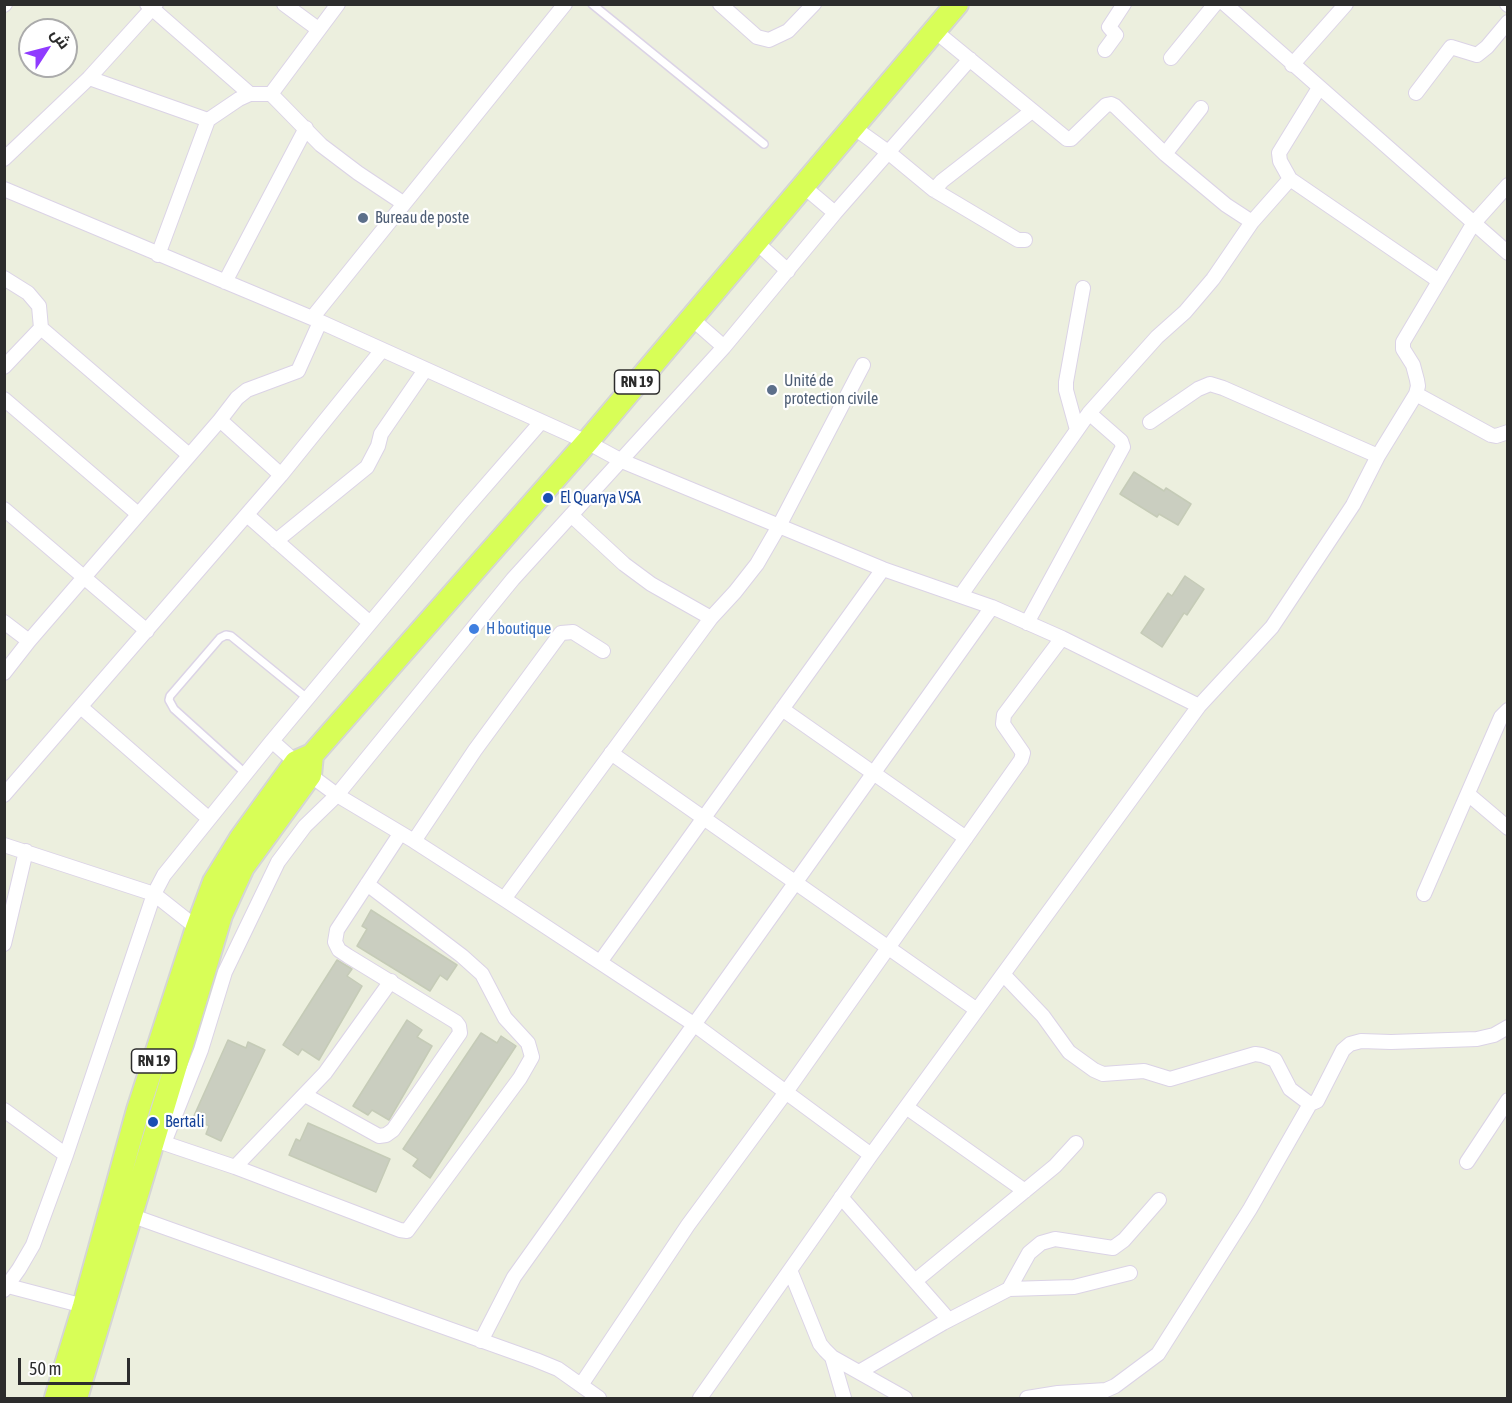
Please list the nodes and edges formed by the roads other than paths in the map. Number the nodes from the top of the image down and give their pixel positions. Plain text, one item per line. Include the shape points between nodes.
1 (284, 4) edge
2 (338, 4) edge
3 (565, 4) edge
4 (592, 4) edge
5 (720, 4) edge
6 (814, 4) edge
7 (957, 4) edge
8 (1124, 4) edge
9 (1215, 4) edge
10 (1225, 4) edge
11 (1346, 4) edge
12 (152, 6) edge
13 (1508, 22) edge
14 (318, 29) junction
15 (935, 31) junction
16 (1105, 50) dead end
17 (1171, 58) dead end
18 (970, 59) junction
19 (1292, 65) junction
20 (89, 78) junction
21 (1319, 88) junction
22 (1416, 93) dead end
23 (250, 94) junction
24 (272, 94) junction
25 (1201, 108) dead end
26 (1032, 111) junction
27 (208, 120) junction
28 (853, 127) junction
29 (306, 128) junction
30 (764, 144) dead end
31 (888, 152) junction
32 (1165, 154) junction
33 (4, 159) edge
34 (1290, 179) junction
35 (1508, 185) edge
36 (802, 186) junction
37 (4, 189) edge
38 (934, 190) junction
39 (403, 202) junction
40 (835, 213) junction
41 (1251, 222) junction
42 (1473, 224) junction
43 (1025, 240) dead end
44 (756, 242) junction
45 (1508, 253) edge
46 (158, 255) junction
47 (788, 271) junction
48 (4, 278) edge
49 (1439, 281) junction
50 (225, 282) junction
51 (1083, 288) dead end
52 (691, 318) junction
53 (316, 320) junction
54 (40, 328) junction
55 (724, 347) junction
56 (382, 350) junction
57 (7, 361) edge
58 (862, 365) dead end
59 (425, 370) junction
60 (1416, 394) junction
61 (4, 399) edge
62 (1089, 413) junction
63 (220, 420) junction
64 (541, 422) junction
65 (1150, 422) dead end
66 (1077, 430) junction
67 (1508, 432) edge
68 (587, 442) junction
69 (189, 455) junction
70 (1378, 456) junction
71 (622, 461) junction
72 (281, 475) junction
73 (4, 509) edge
74 (138, 514) junction
75 (247, 515) junction
76 (571, 515) junction
77 (779, 526) junction
78 (276, 540) junction
79 (883, 568) junction
80 (84, 577) junction
81 (961, 595) junction
82 (992, 608) junction
83 (711, 618) junction
84 (4, 622) edge
85 (370, 623) junction
86 (1027, 623) junction
87 (147, 631) junction
88 (1062, 638) junction
89 (29, 641) junction
90 (603, 651) dead end
91 (4, 674) edge
92 (307, 698) junction
93 (1199, 706) junction
94 (82, 708) junction
95 (782, 709) junction
96 (1508, 710) edge
97 (272, 741) junction
98 (611, 753) junction
99 (306, 764) junction
100 (245, 773) junction
101 (873, 774) junction
102 (7, 788) edge
103 (1468, 794) junction
104 (337, 795) junction
105 (704, 817) junction
106 (208, 818) junction
107 (1508, 828) edge
108 (400, 834) junction
109 (966, 838) junction
110 (414, 841) junction
111 (4, 845) edge
112 (26, 851) junction
113 (796, 883) junction
114 (367, 884) junction
115 (154, 894) junction
116 (1424, 894) dead end
117 (504, 899) junction
118 (197, 928) junction
119 (4, 944) edge
120 (888, 948) junction
121 (600, 962) junction
122 (1003, 974) junction
123 (391, 981) junction
124 (977, 1010) junction
125 (695, 1025) junction
126 (1508, 1027) edge
127 (786, 1092) junction
128 (305, 1095) junction
129 (1508, 1100) edge
130 (1310, 1104) junction
131 (906, 1107) junction
132 (4, 1110) edge
133 (158, 1141) junction
134 (1076, 1143) dead end
135 (66, 1155) junction
136 (871, 1155) junction
137 (1467, 1162) dead end
138 (235, 1167) junction
139 (1025, 1191) junction
140 (842, 1197) junction
141 (1159, 1200) dead end
142 (130, 1215) junction
143 (790, 1270) junction
144 (1130, 1273) dead end
145 (915, 1281) junction
146 (6, 1288) edge
147 (1009, 1289) junction
148 (84, 1306) junction
149 (949, 1320) junction
150 (481, 1341) junction
151 (832, 1357) junction
152 (859, 1372) junction
153 (581, 1385) junction
154 (1101, 1395) edge
155 (56, 1398) edge
156 (76, 1398) edge
157 (599, 1398) edge
158 (700, 1398) edge
159 (844, 1398) edge
160 (905, 1398) edge
161 (1027, 1398) edge

1 - 14 street
2 - 14 street
3 - 39 street
4 - 30 lane
5 - 6 street via 757,37 769,40 788,30
7 - 15 highway, RN 19
8 - 16 street via 1109,27 1116,35
9 - 17 street
10 - 19 street
11 - 19 street
12 - 20 street
12 - 23 street
13 - 22 street via 1477,55 1451,47
14 - 24 street
15 - 18 street
15 - 28 highway, RN 19
18 - 26 street
18 - 31 street
19 - 21 street
20 - 27 street
20 - 33 street
21 - 34 street via 1279,153
21 - 42 street
23 - 24 street
23 - 27 street
24 - 29 street
25 - 32 street
26 - 32 street via 1071,140 1111,104
26 - 38 street
27 - 46 street
28 - 31 street
28 - 36 highway, RN 19
29 - 39 street via 321,145
29 - 50 street
31 - 38 street
31 - 40 street
32 - 41 street
34 - 41 street
34 - 49 street
35 - 42 street
36 - 40 street
36 - 44 highway, RN 19
37 - 46 street
38 - 43 street via 1018,240
39 - 53 street
40 - 47 street
41 - 62 street via 1213,279
42 - 45 street
42 - 49 street
44 - 47 street
44 - 52 highway, RN 19
46 - 50 street
47 - 55 street
48 - 54 street via 28,293 39,306
49 - 60 street via 1403,342 1417,380
50 - 53 street
51 - 66 street via 1066,382
52 - 55 street
52 - 68 highway, RN 19
53 - 56 street
53 - 63 street via 298,371 247,390
54 - 57 street
54 - 69 street
55 - 71 street
56 - 59 street
56 - 72 street
58 - 77 street
59 - 64 street
59 - 78 street via 381,434 367,466
60 - 67 street via 1491,435
60 - 70 street
61 - 74 street
62 - 66 street
62 - 86 street via 1123,447
63 - 69 street
63 - 72 street
64 - 68 street
64 - 85 street
65 - 70 street via 1210,384
66 - 81 street
68 - 71 street
68 - 99 highway, RN 19
69 - 74 street
70 - 93 street via 1353,505 1272,627
71 - 76 street
71 - 77 street
72 - 75 street
73 - 80 street
74 - 80 street
75 - 78 street
75 - 87 street
76 - 83 street via 651,584
76 - 104 street via 513,579
77 - 79 street
77 - 83 street via 757,564
78 - 85 street
79 - 81 street
79 - 95 street
80 - 87 street
80 - 89 street
81 - 82 street
82 - 86 street
82 - 101 street
83 - 98 street
84 - 89 street
85 - 92 street
86 - 88 street
87 - 94 street
88 - 93 street
88 - 109 street via 1004,715 1003,724 1023,757
89 - 91 street
90 - 110 street via 573,632 561,633
92 - 97 street
92 - 100 lane via 226,635 170,696 174,709
93 - 122 street
94 - 102 street
94 - 106 street
95 - 101 street
95 - 105 street
96 - 103 street via 1501,717
97 - 99 street
97 - 100 street
98 - 105 street
98 - 117 street
99 - 104 street
99 - 118 highway, RN 19 via 241,838 214,882
99 - 133 highway, RN 19 via 243,867 221,915
100 - 106 street
101 - 109 street
101 - 113 street
103 - 107 street
103 - 116 street
104 - 108 street
104 - 133 street via 304,826 278,862 225,972 201,1050
105 - 113 street
105 - 121 street
106 - 115 street
108 - 110 street
108 - 114 street
109 - 120 street
110 - 117 street
111 - 112 street
112 - 115 street
112 - 119 street
113 - 120 street
113 - 125 street
114 - 123 street via 337,930 335,942 339,950
114 - 138 street via 482,974 505,1018 528,1043 532,1057 408,1231
115 - 118 street
115 - 135 street
117 - 121 street
118 - 148 highway, RN 19 via 138,1110
120 - 124 street
120 - 127 street
121 - 125 street
122 - 124 street
122 - 130 street via 1043,1016 1069,1052 1103,1074 1144,1071 1170,1079 1262,1055 1275,1060 1290,1089
123 - 128 street
123 - 128 street via 456,1023 460,1030 393,1130 380,1136
124 - 131 street
125 - 127 street
125 - 150 street via 514,1277
126 - 130 street via 1477,1039 1350,1044 1343,1050 1320,1097
127 - 136 street
127 - 153 street via 688,1225
128 - 138 street
129 - 137 street
130 - 154 street via 1250,1209 1158,1354
131 - 136 street
131 - 139 street
132 - 135 street
133 - 138 street
133 - 142 highway, RN 19
134 - 139 street
135 - 146 street via 33,1245
136 - 140 street
139 - 145 street
140 - 143 street
140 - 145 street
141 - 147 street via 1113,1248 1055,1239 1041,1243 1029,1253
142 - 150 street
142 - 156 highway, RN 19
143 - 151 street via 820,1344
143 - 158 street
144 - 147 street via 1074,1287
145 - 149 street
146 - 148 street
147 - 149 street
148 - 155 highway, RN 19
149 - 152 street
150 - 153 street via 558,1369
151 - 152 street
151 - 159 street
152 - 160 street
153 - 157 street
154 - 161 street via 1058,1393

